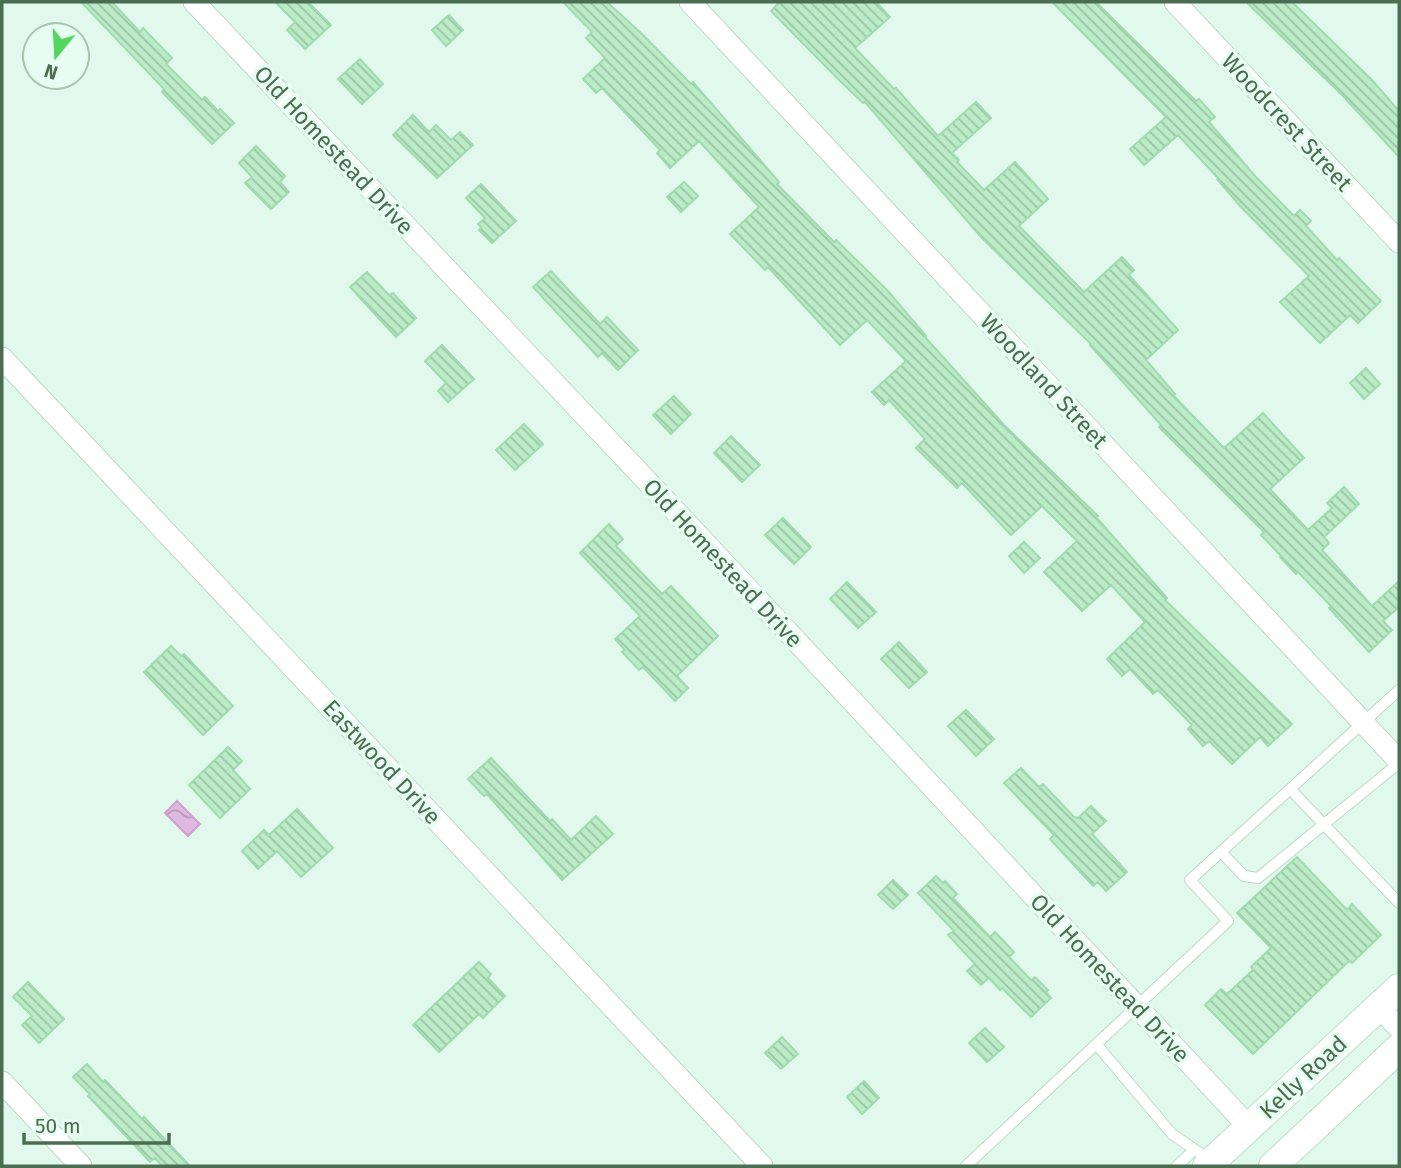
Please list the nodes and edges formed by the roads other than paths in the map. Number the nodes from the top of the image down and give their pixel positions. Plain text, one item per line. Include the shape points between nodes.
1 (194, 2) edge
2 (690, 2) edge
3 (1175, 2) edge
4 (1399, 242) edge
5 (2, 358) edge
6 (1399, 690) edge
7 (1364, 723) junction
8 (1399, 762) edge
9 (1290, 789) junction
10 (1324, 825) junction
11 (1221, 852) junction
12 (1399, 903) edge
13 (1389, 997) edge
14 (1138, 1008) junction
15 (1399, 1028) edge
16 (1097, 1045) junction
17 (1399, 1048) edge
18 (2, 1082) edge
19 (1249, 1127) junction
20 (1205, 1159) edge
21 (81, 1166) edge
22 (762, 1166) edge
23 (966, 1166) edge
24 (1177, 1166) edge
25 (1273, 1166) edge

1 - 14 street, Old Homestead Drive
2 - 7 street, Woodland Street
3 - 4 street, Woodcrest Street
5 - 22 street, Eastwood Drive
6 - 7 lane
7 - 8 street, Woodland Street
7 - 9 lane
8 - 10 lane
9 - 10 lane
9 - 11 lane
10 - 11 lane via 1258,878 1244,876
10 - 12 lane
11 - 14 lane via 1189,880 1228,921
13 - 15 street
13 - 19 street, Kelly Road
14 - 16 lane
14 - 19 street, Old Homestead Drive
16 - 20 lane via 1172,1134
16 - 23 lane
17 - 25 street, Kelly Road
18 - 21 street
19 - 20 street, Kelly Road
20 - 24 lane

